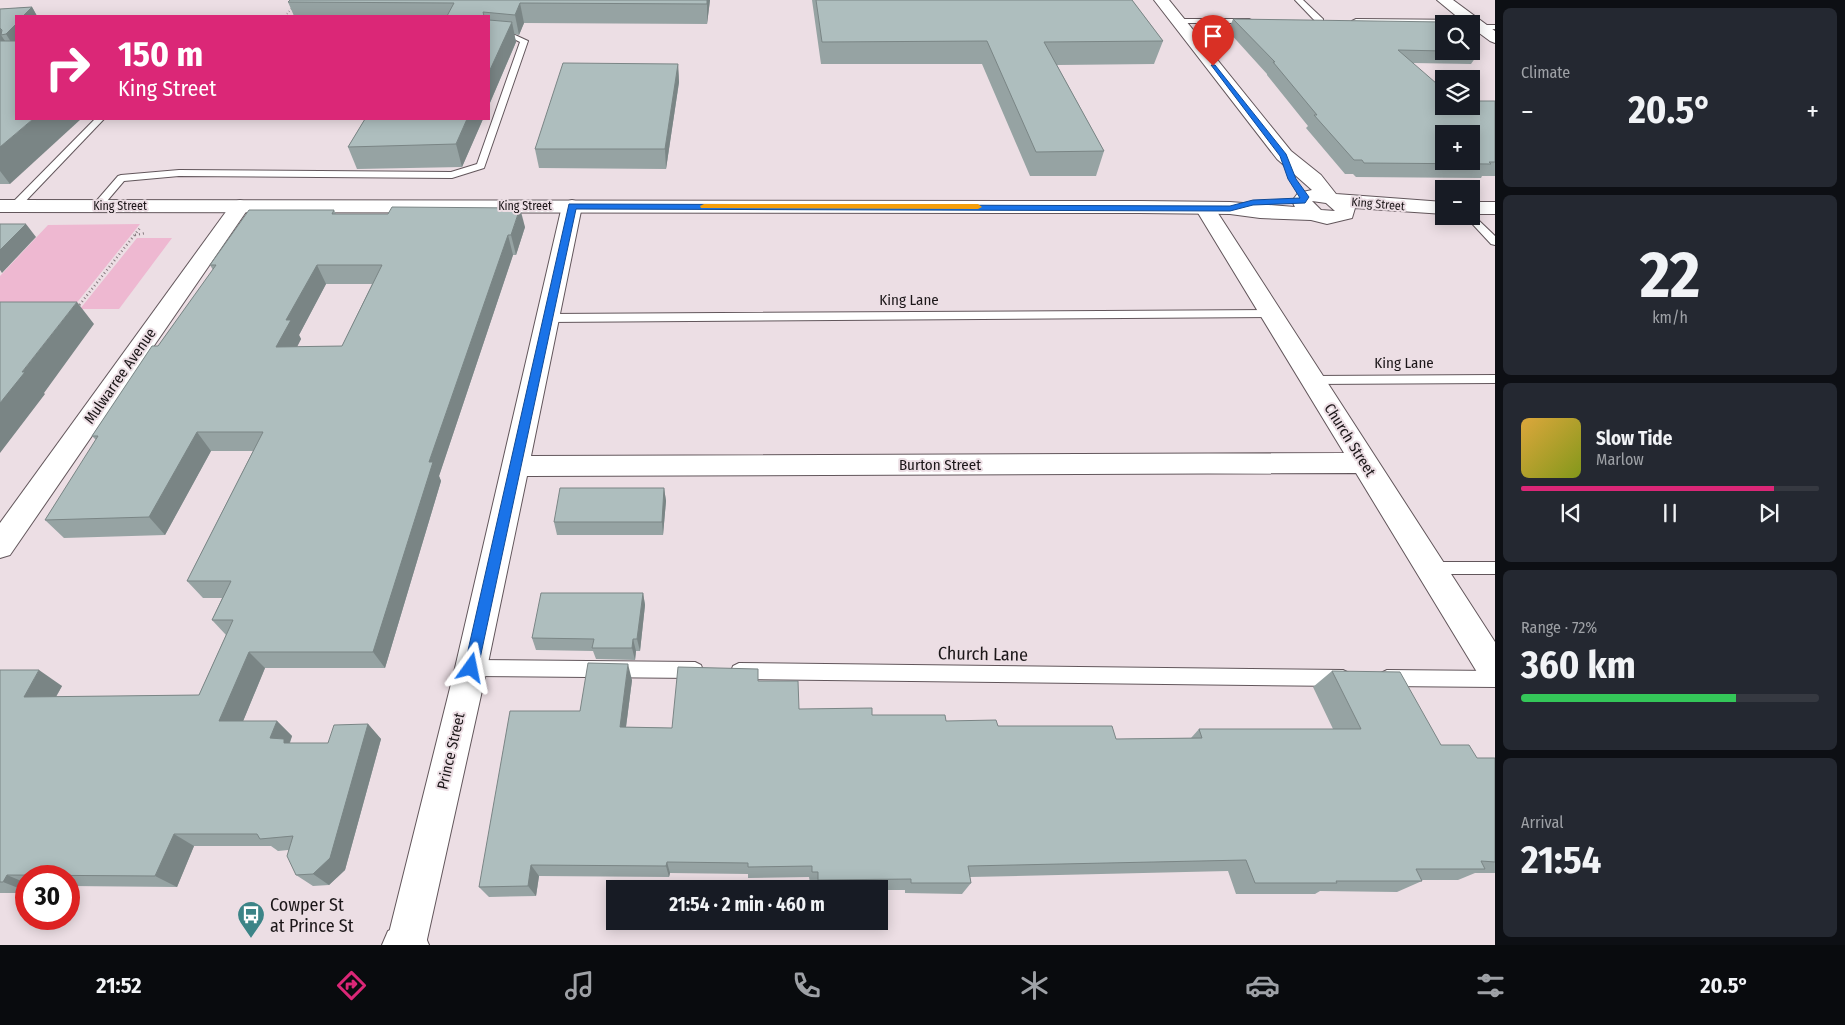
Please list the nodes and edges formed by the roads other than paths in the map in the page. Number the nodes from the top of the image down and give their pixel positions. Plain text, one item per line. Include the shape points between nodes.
1 (1161, 0) edge
2 (1299, 0) edge
3 (1444, 0) edge
4 (1464, 15) edge
5 (1320, 20) junction
6 (1178, 21) junction
7 (1255, 21) edge
8 (1311, 21) edge
9 (1330, 21) edge
10 (1348, 21) edge
11 (1435, 23) edge
12 (1480, 25) edge
13 (1480, 27) edge
14 (1495, 27) edge
15 (490, 36) edge
16 (1495, 38) edge
17 (99, 120) edge
18 (1284, 156) junction
19 (1307, 204) junction
20 (1337, 204) junction
21 (7, 206) edge
22 (97, 206) junction
23 (240, 206) junction
24 (572, 206) junction
25 (1205, 208) junction
26 (1435, 208) edge
27 (1480, 208) edge
28 (1495, 208) edge
29 (1479, 225) edge
30 (1495, 242) edge
31 (1271, 314) junction
32 (548, 318) junction
33 (1495, 379) edge
34 (1312, 380) junction
35 (1365, 463) junction
36 (515, 466) junction
37 (0, 546) edge
38 (1430, 568) junction
39 (1495, 568) edge
40 (471, 668) junction
41 (1495, 672) edge
42 (1495, 679) edge
43 (402, 945) edge
44 (407, 945) edge

1 - 6 street
2 - 5 lane
3 - 4 street
5 - 8 lane
5 - 9 lane
6 - 7 lane
6 - 18 street
10 - 11 lane
12 - 14 lane
13 - 16 street
15 - 22 lane via 524,40 480,166 472,170 452,175 179,173 121,178
17 - 21 lane
18 - 19 street via 1292,179
18 - 20 street via 1314,179
19 - 20 street, King Street via 1315,195
19 - 25 street, King Street via 1260,212
20 - 26 street, King Street via 1384,213
21 - 22 street, King Street
22 - 23 street, King Street
23 - 24 street, King Street
23 - 37 street, Mulwarree Avenue
24 - 25 street, King Street
24 - 32 street, Prince Street
25 - 31 street, Church Street
27 - 28 street
29 - 30 lane
31 - 32 lane, King Lane
31 - 34 street, Church Street
32 - 36 street, Prince Street
33 - 34 lane, King Lane
34 - 35 street, Church Street
35 - 36 street, Burton Street
35 - 38 street, Church Street
36 - 40 street, Prince Street
38 - 39 lane
38 - 41 street, Church Street
40 - 42 lane, Church Lane
40 - 44 street, Prince Street
43 - 44 street

